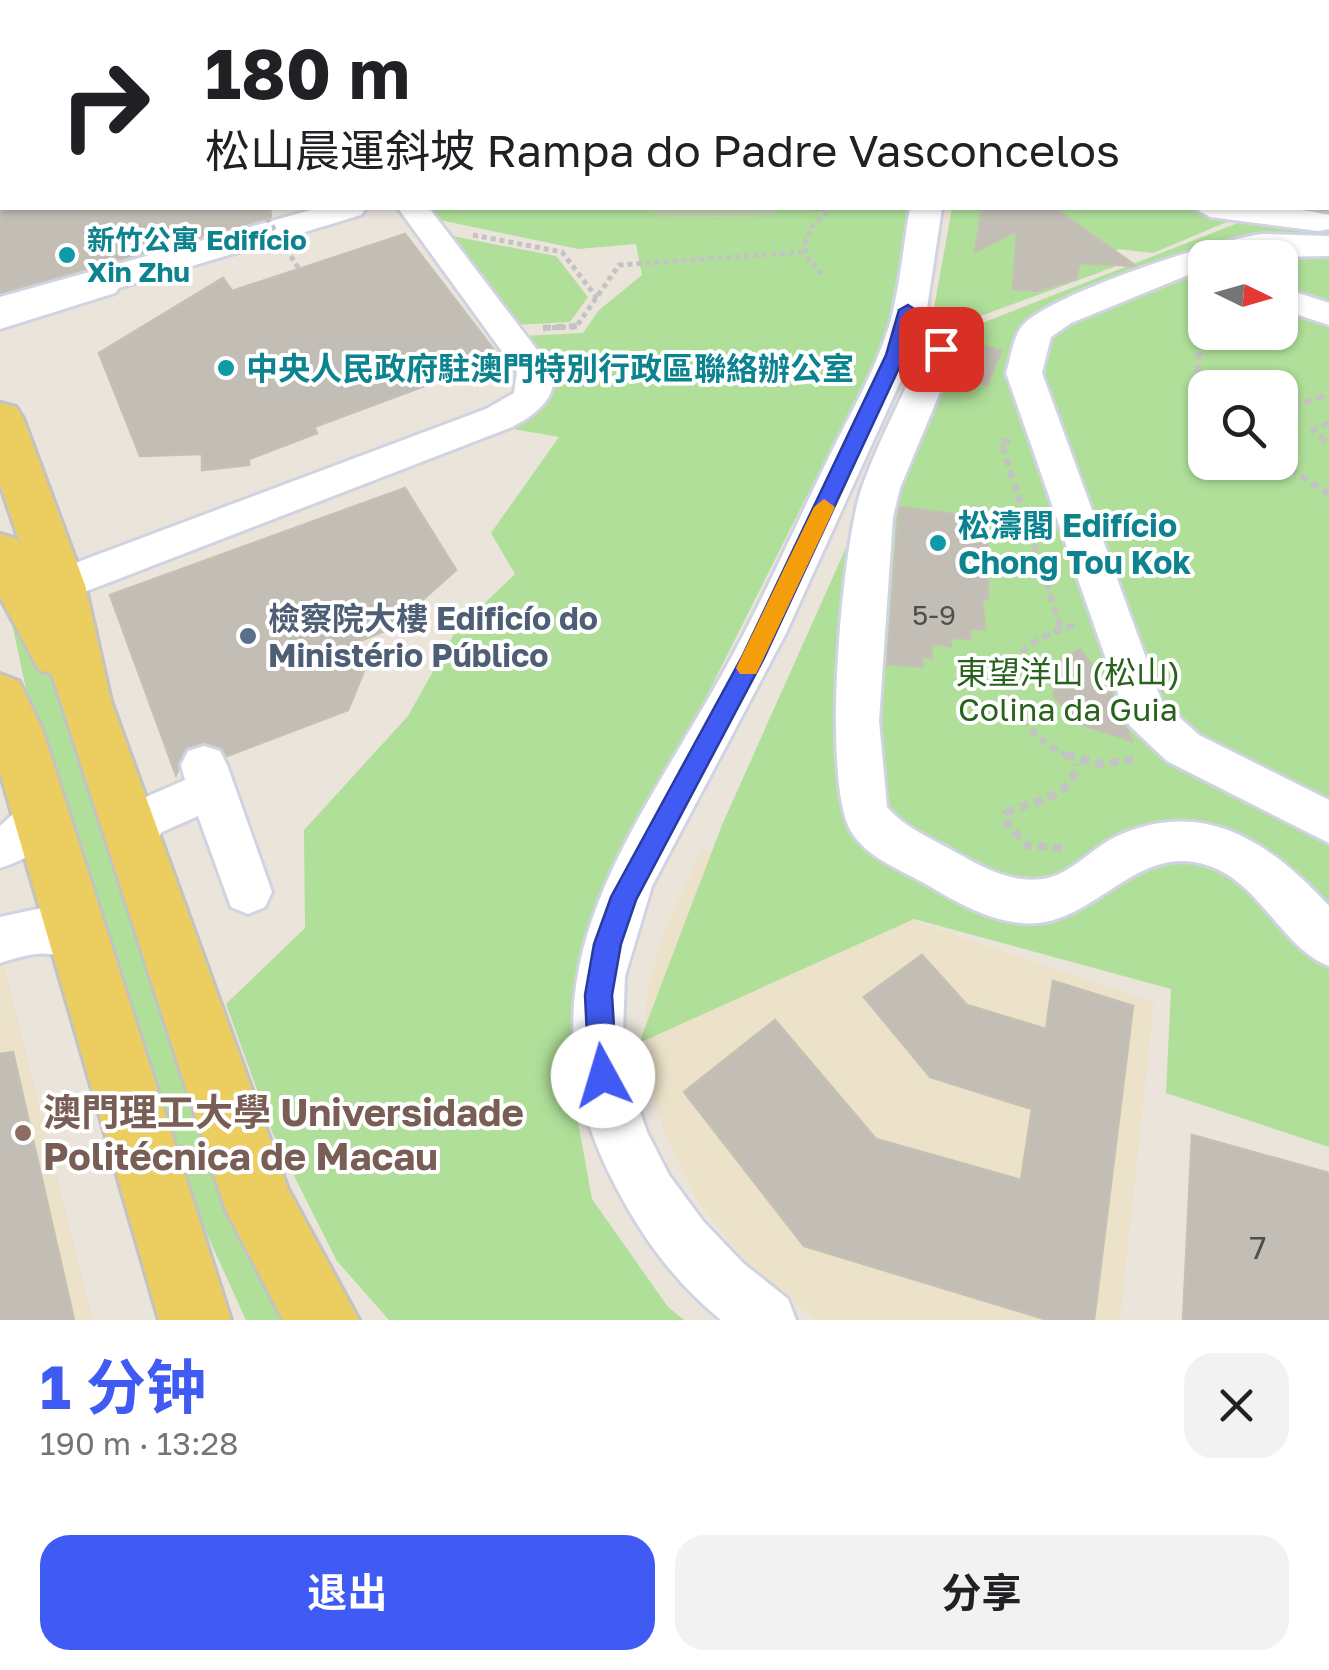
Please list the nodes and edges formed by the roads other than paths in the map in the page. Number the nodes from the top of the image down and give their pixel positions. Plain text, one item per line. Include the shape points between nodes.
1 (343, 210) edge
2 (926, 210) edge
3 (1226, 210) edge
4 (419, 217) edge
5 (1329, 223) edge
6 (1329, 246) edge
7 (101, 282) junction
8 (1298, 299) edge
9 (1329, 301) edge
10 (1298, 304) edge
11 (0, 308) edge
12 (908, 310) junction
13 (1329, 314) edge
14 (0, 318) edge
15 (0, 418) edge
16 (0, 552) edge
17 (60, 584) junction
18 (84, 700) junction
19 (3, 703) edge
20 (134, 823) junction
21 (1329, 823) edge
22 (21, 832) edge
23 (248, 892) dead end
24 (0, 940) edge
25 (79, 940) junction
26 (1329, 943) edge
27 (149, 1171) junction
28 (195, 1320) edge
29 (226, 1320) edge
30 (323, 1320) edge
31 (767, 1320) edge

1 - 7 street
2 - 12 street
3 - 5 street
4 - 17 street via 534,372 536,386 527,402 393,458 173,531
6 - 21 street via 1227,248 1059,315 1035,332 1024,372 1139,705 1168,737
7 - 11 street
7 - 14 street
8 - 9 street
10 - 13 street
12 - 26 street via 934,330 941,349 874,517 857,752 865,814 886,836 1010,900 1069,893 1142,847 1210,846 1276,881
12 - 31 street via 896,355 753,658 624,897 602,968 599,1049 629,1160 700,1265
15 - 17 main road
16 - 18 main road
17 - 18 main road
18 - 20 main road
19 - 22 main road
20 - 23 street via 206,787
20 - 30 main road via 260,1208
22 - 25 main road
24 - 25 street via 46,928
25 - 27 main road
27 - 28 main road
27 - 29 main road

